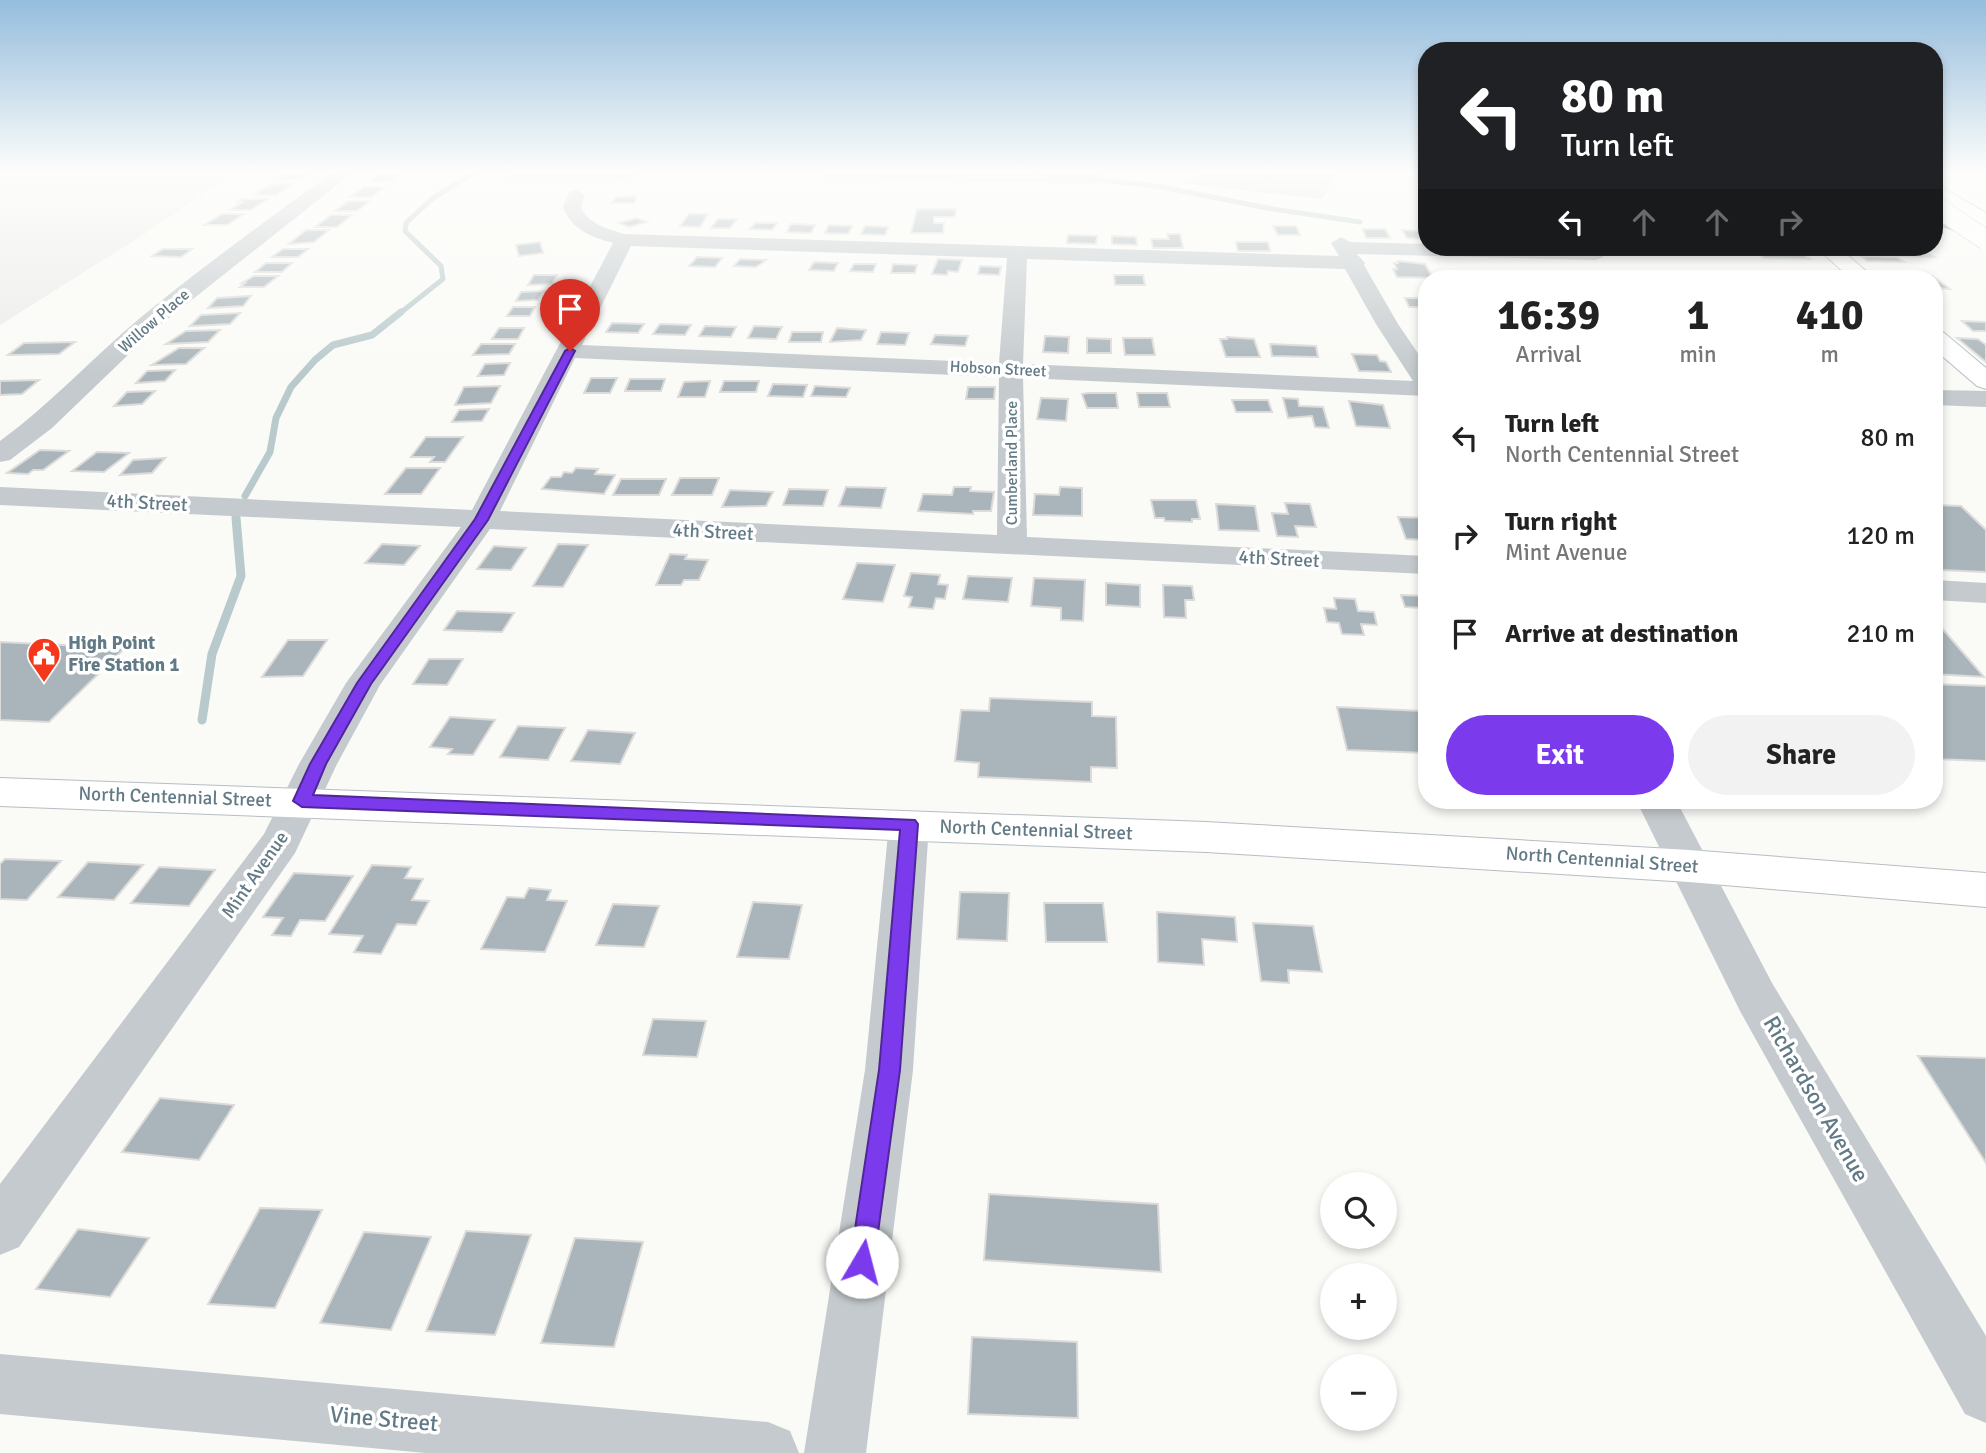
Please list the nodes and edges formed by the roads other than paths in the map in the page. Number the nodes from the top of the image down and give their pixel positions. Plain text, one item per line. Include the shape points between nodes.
1 (256, 238) edge
2 (618, 238) edge
3 (1339, 238) edge
4 (624, 240) junction
5 (1017, 253) junction
6 (1349, 255) junction
7 (1418, 255) edge
8 (1837, 256) edge
9 (1853, 270) edge
10 (1943, 345) edge
11 (570, 351) junction
12 (1011, 369) junction
13 (1418, 370) edge
14 (1986, 381) edge
15 (1418, 389) edge
16 (1943, 398) edge
17 (1986, 399) edge
18 (0, 454) edge
19 (0, 496) edge
20 (481, 520) junction
21 (1012, 547) junction
22 (1418, 565) edge
23 (1943, 591) edge
24 (1986, 593) edge
25 (0, 792) edge
26 (302, 801) junction
27 (1660, 809) edge
28 (909, 824) junction
29 (1689, 866) junction
30 (1986, 890) edge
31 (0, 1228) edge
32 (0, 1384) edge
33 (1986, 1393) edge
34 (768, 1453) edge
35 (835, 1453) edge

1 - 18 street, Willow Place via 147,324 43,422
2 - 4 street
3 - 6 street
4 - 5 street
4 - 11 street, Mint Avenue
5 - 6 street
5 - 12 street, Cumberland Place
6 - 7 street
6 - 13 street
8 - 9 main road
10 - 14 main road
11 - 12 street, Hobson Street
11 - 20 street, Mint Avenue
12 - 15 street, Hobson Street
12 - 21 street, Cumberland Place
16 - 17 street
19 - 20 street, 4th Street
20 - 21 street, 4th Street
20 - 26 street, Mint Avenue via 364,683
21 - 22 street, 4th Street
23 - 24 street
25 - 26 main road, North Centennial Street
26 - 28 main road, North Centennial Street
26 - 31 street, Mint Avenue via 281,842
27 - 29 street, Richardson Avenue
28 - 29 main road, North Centennial Street via 1312,842
28 - 35 street via 890,1070
29 - 30 main road, North Centennial Street
29 - 33 street, Richardson Avenue via 1756,997
32 - 34 street, Vine Street

